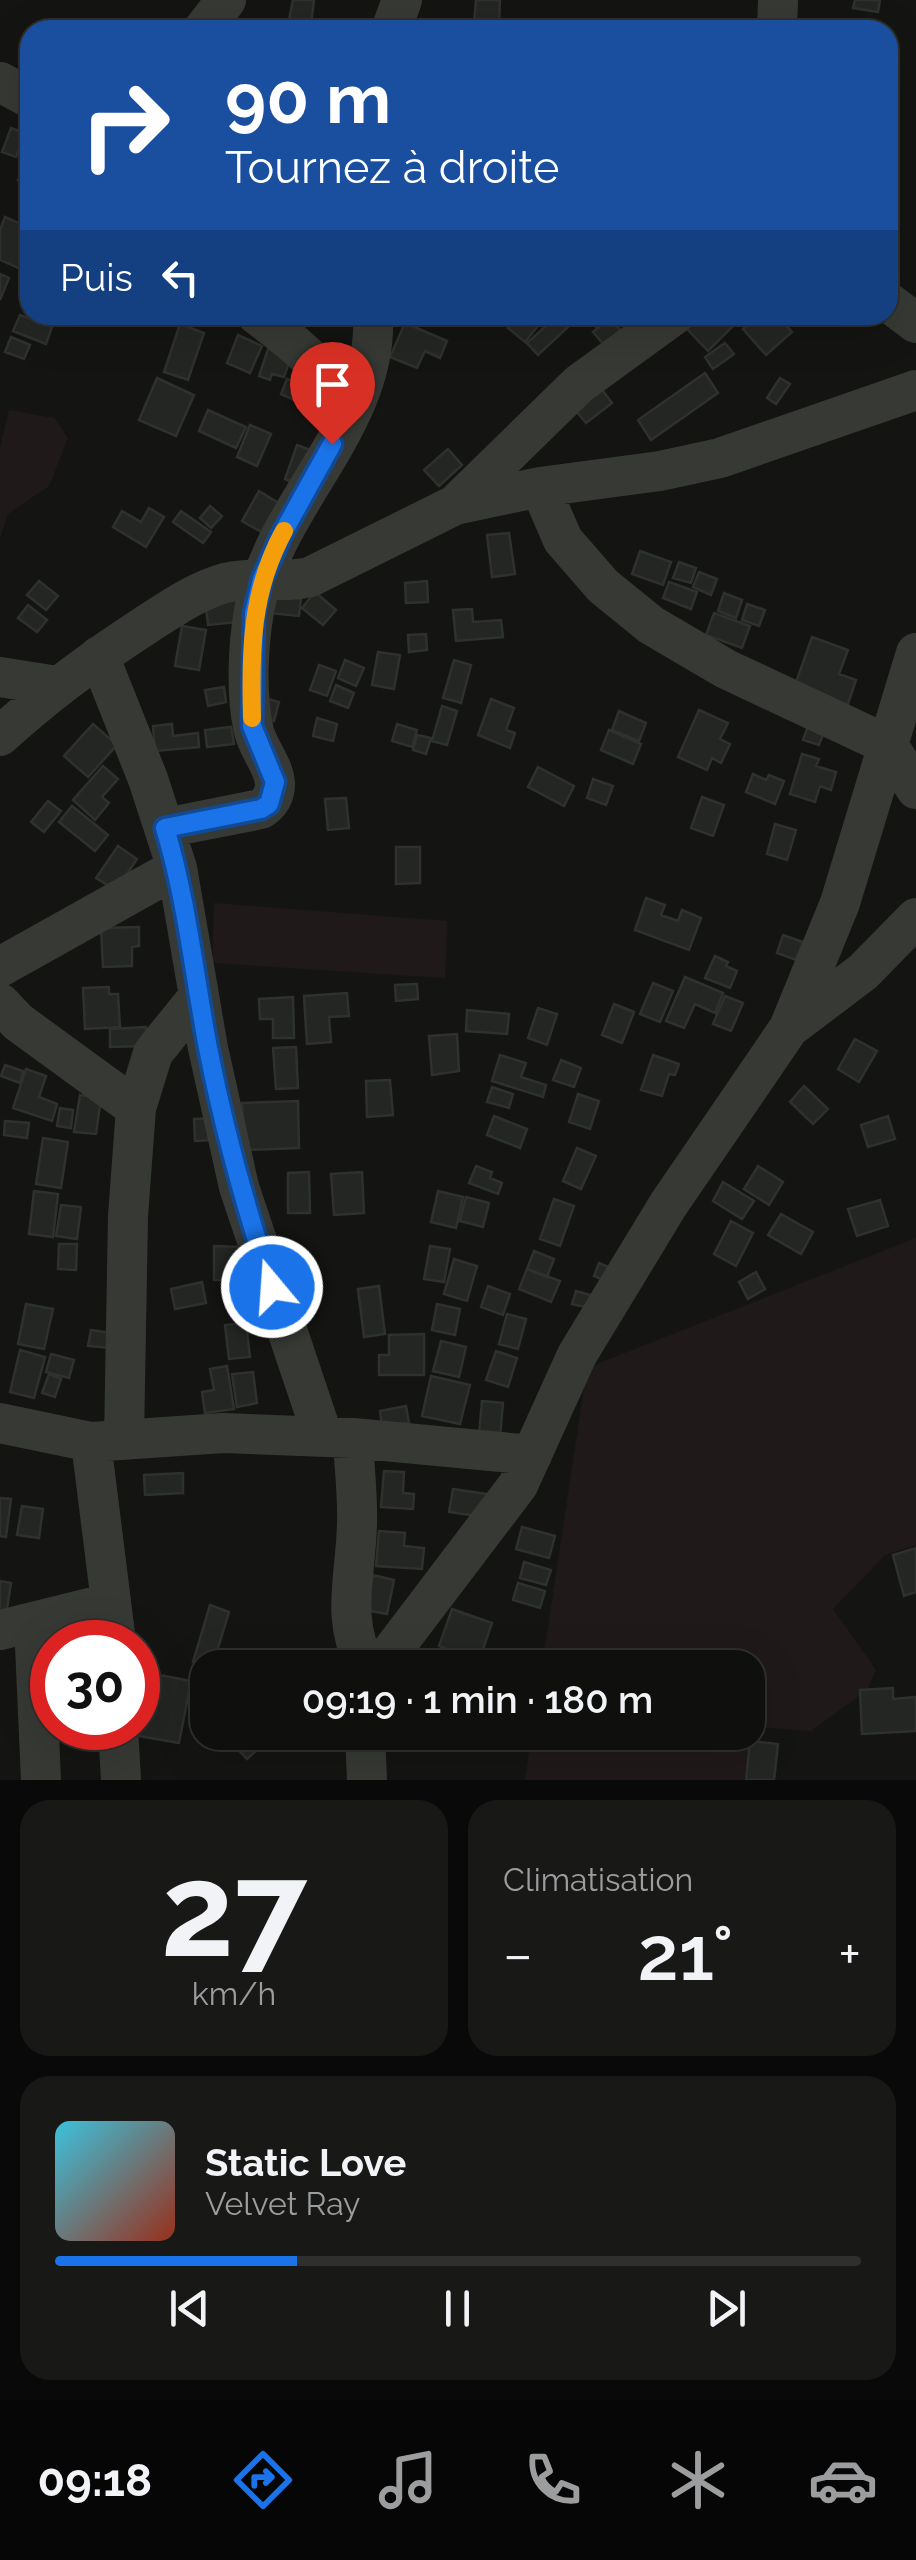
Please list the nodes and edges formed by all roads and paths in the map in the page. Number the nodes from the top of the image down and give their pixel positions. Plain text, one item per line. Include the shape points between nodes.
1 (226, 0) edge
2 (211, 20) edge
3 (271, 325) edge
4 (372, 325) edge
5 (660, 325) edge
6 (916, 390) edge
7 (347, 417) junction
8 (540, 487) junction
9 (455, 505) junction
10 (262, 579) junction
11 (916, 653) edge
12 (99, 656) junction
13 (0, 677) edge
14 (57, 686) junction
15 (0, 736) edge
16 (888, 745) junction
17 (916, 789) edge
18 (165, 828) junction
19 (177, 868) junction
20 (916, 918) edge
21 (0, 967) edge
22 (200, 996) junction
23 (0, 1003) edge
24 (789, 1028) junction
25 (136, 1108) junction
26 (0, 1424) edge
27 (338, 1438) junction
28 (108, 1441) junction
29 (532, 1455) junction
30 (110, 1603) junction
31 (113, 1620) edge
32 (17, 1627) edge
33 (357, 1650) edge
34 (394, 1650) edge
35 (119, 1750) edge
36 (365, 1750) edge
37 (40, 1780) edge
38 (121, 1780) edge
39 (366, 1780) edge

1 - 2 street
3 - 7 street via 332,383
4 - 7 street via 368,374
5 - 9 street via 580,384
6 - 8 street via 720,458
7 - 10 street
8 - 9 street
8 - 16 street via 563,540 651,626
9 - 10 street via 310,577
10 - 12 street via 204,590
10 - 18 street via 254,613 252,714 273,773 272,798 261,809
11 - 16 street
12 - 14 street
12 - 18 street
13 - 14 street
14 - 15 street
16 - 17 street
16 - 24 street via 840,903
18 - 19 street
19 - 21 street
19 - 22 street
20 - 24 street via 863,972
22 - 25 street via 153,1053
22 - 27 street via 239,1187
23 - 25 street
24 - 29 street via 587,1338
25 - 28 street
26 - 28 street
27 - 28 street via 223,1434
27 - 29 street
27 - 33 street via 358,1524 351,1626
28 - 30 street
29 - 34 street via 518,1485
30 - 31 street
30 - 32 street
32 - 37 street
35 - 38 street
36 - 39 street

